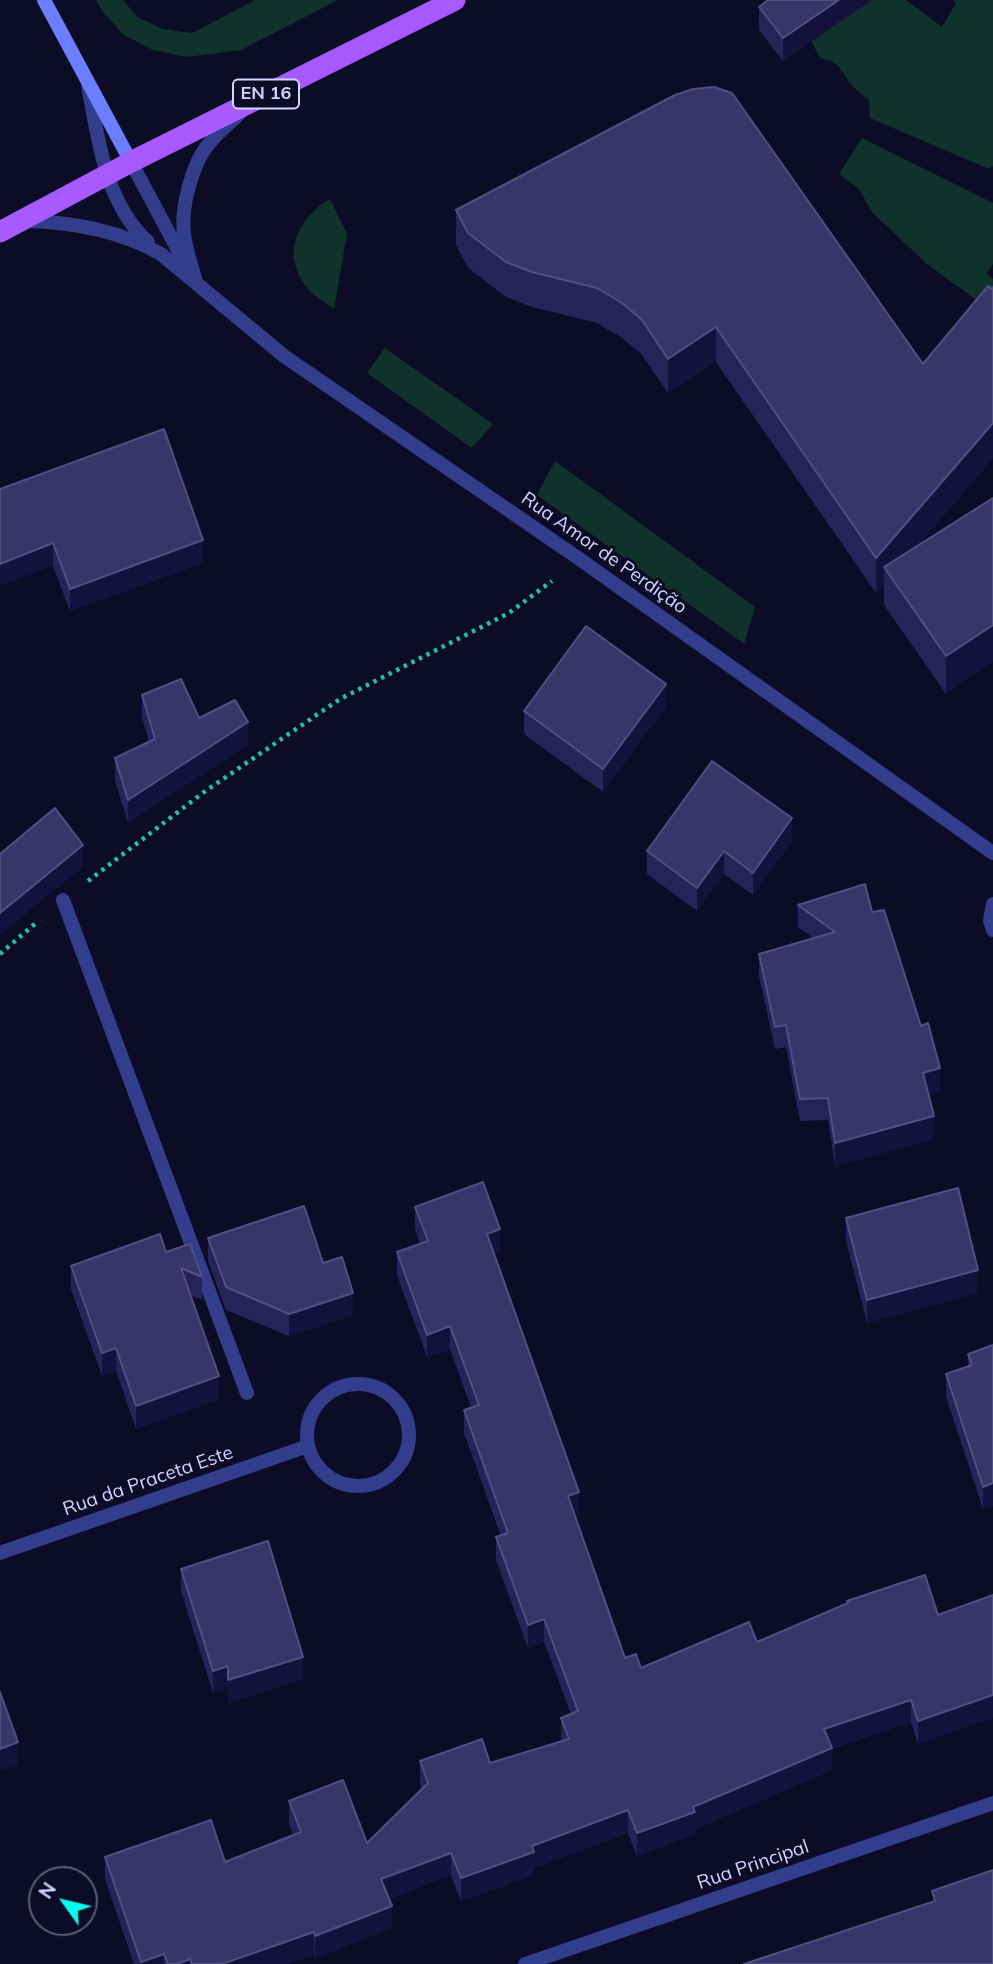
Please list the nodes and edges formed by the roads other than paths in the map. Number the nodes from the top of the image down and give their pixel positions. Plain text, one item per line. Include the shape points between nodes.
1 (44, 0) edge
2 (455, 0) edge
3 (87, 80) junction
4 (252, 101) junction
5 (131, 162) junction
6 (107, 174) junction
7 (20, 221) junction
8 (0, 232) edge
9 (160, 254) junction
10 (196, 282) junction
11 (993, 853) edge
12 (63, 900) road end
13 (993, 904) edge
14 (993, 930) edge
15 (247, 1394) dead end
16 (308, 1446) junction
17 (0, 1553) edge
18 (993, 1803) edge
19 (525, 1964) edge

1 - 3 street
2 - 4 main road, EN 16
3 - 5 street
3 - 6 street, Rua Amor de Perdição
4 - 5 main road, EN 16
4 - 10 street via 215,137 199,159 190,185 183,233
5 - 6 main road, EN 16
5 - 10 street, Rua Amor de Perdição
6 - 7 main road, EN 16
6 - 9 street, Rua Amor de Perdição via 131,226
7 - 8 main road, EN 16
7 - 9 street, Rua Amor de Perdição via 91,227 142,243
9 - 10 street, Rua Amor de Perdição
10 - 11 street, Rua Amor de Perdição via 284,356
12 - 15 street
13 - 14 street
16 - 16 street via 325,1474 356,1486 372,1484 399,1466 407,1451 407,1418 386,1391 353,1384 336,1389 313,1412
16 - 17 street, Rua da Praceta Este
18 - 19 street, Rua Principal

